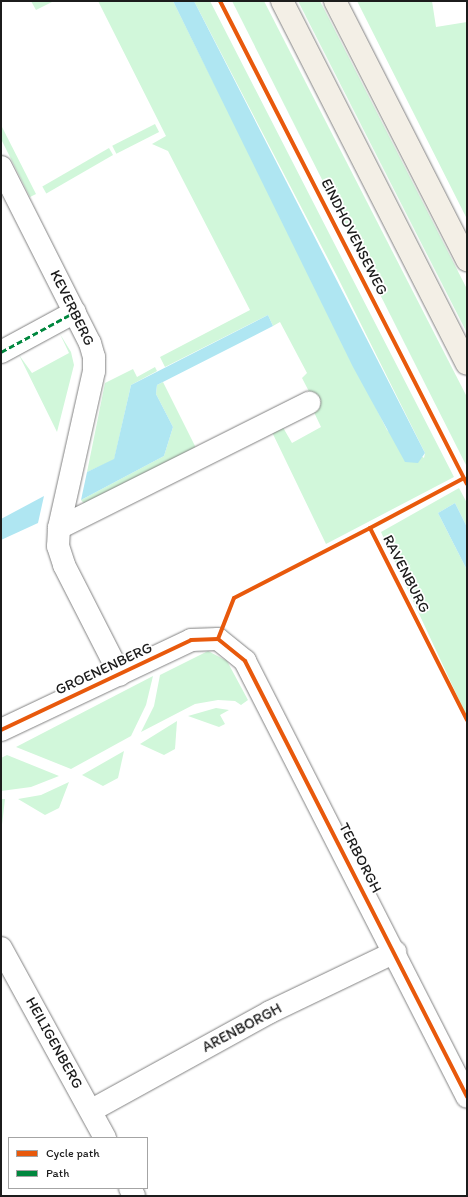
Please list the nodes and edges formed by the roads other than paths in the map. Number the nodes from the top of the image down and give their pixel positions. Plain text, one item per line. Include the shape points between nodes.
1 (282, 1) edge
2 (335, 1) edge
3 (1, 167) edge
4 (467, 260) edge
5 (75, 312) junction
6 (1, 352) edge
7 (467, 364) edge
8 (309, 403) dead end
9 (59, 528) junction
10 (218, 639) joint
11 (120, 675) junction
12 (1, 730) edge
13 (1, 948) edge
14 (395, 952) junction
15 (467, 1097) edge
16 (92, 1110) junction
17 (105, 1137) edge

1 - 7 main road
2 - 4 main road
3 - 5 street, KEVERBERG
5 - 6 street
5 - 9 street, KEVERBERG via 90,343 94,371
8 - 9 street
9 - 11 street, KEVERBERG via 64,565
10 - 11 street, GROENENBERG via 191,640
10 - 14 street, TERBORGH via 245,661
11 - 12 street, GROENENBERG
13 - 16 street, HEILIGENBERG
14 - 15 street, TERBORGH
14 - 16 street, ARENBORGH via 270,1012
16 - 17 street, HEILIGENBERG

